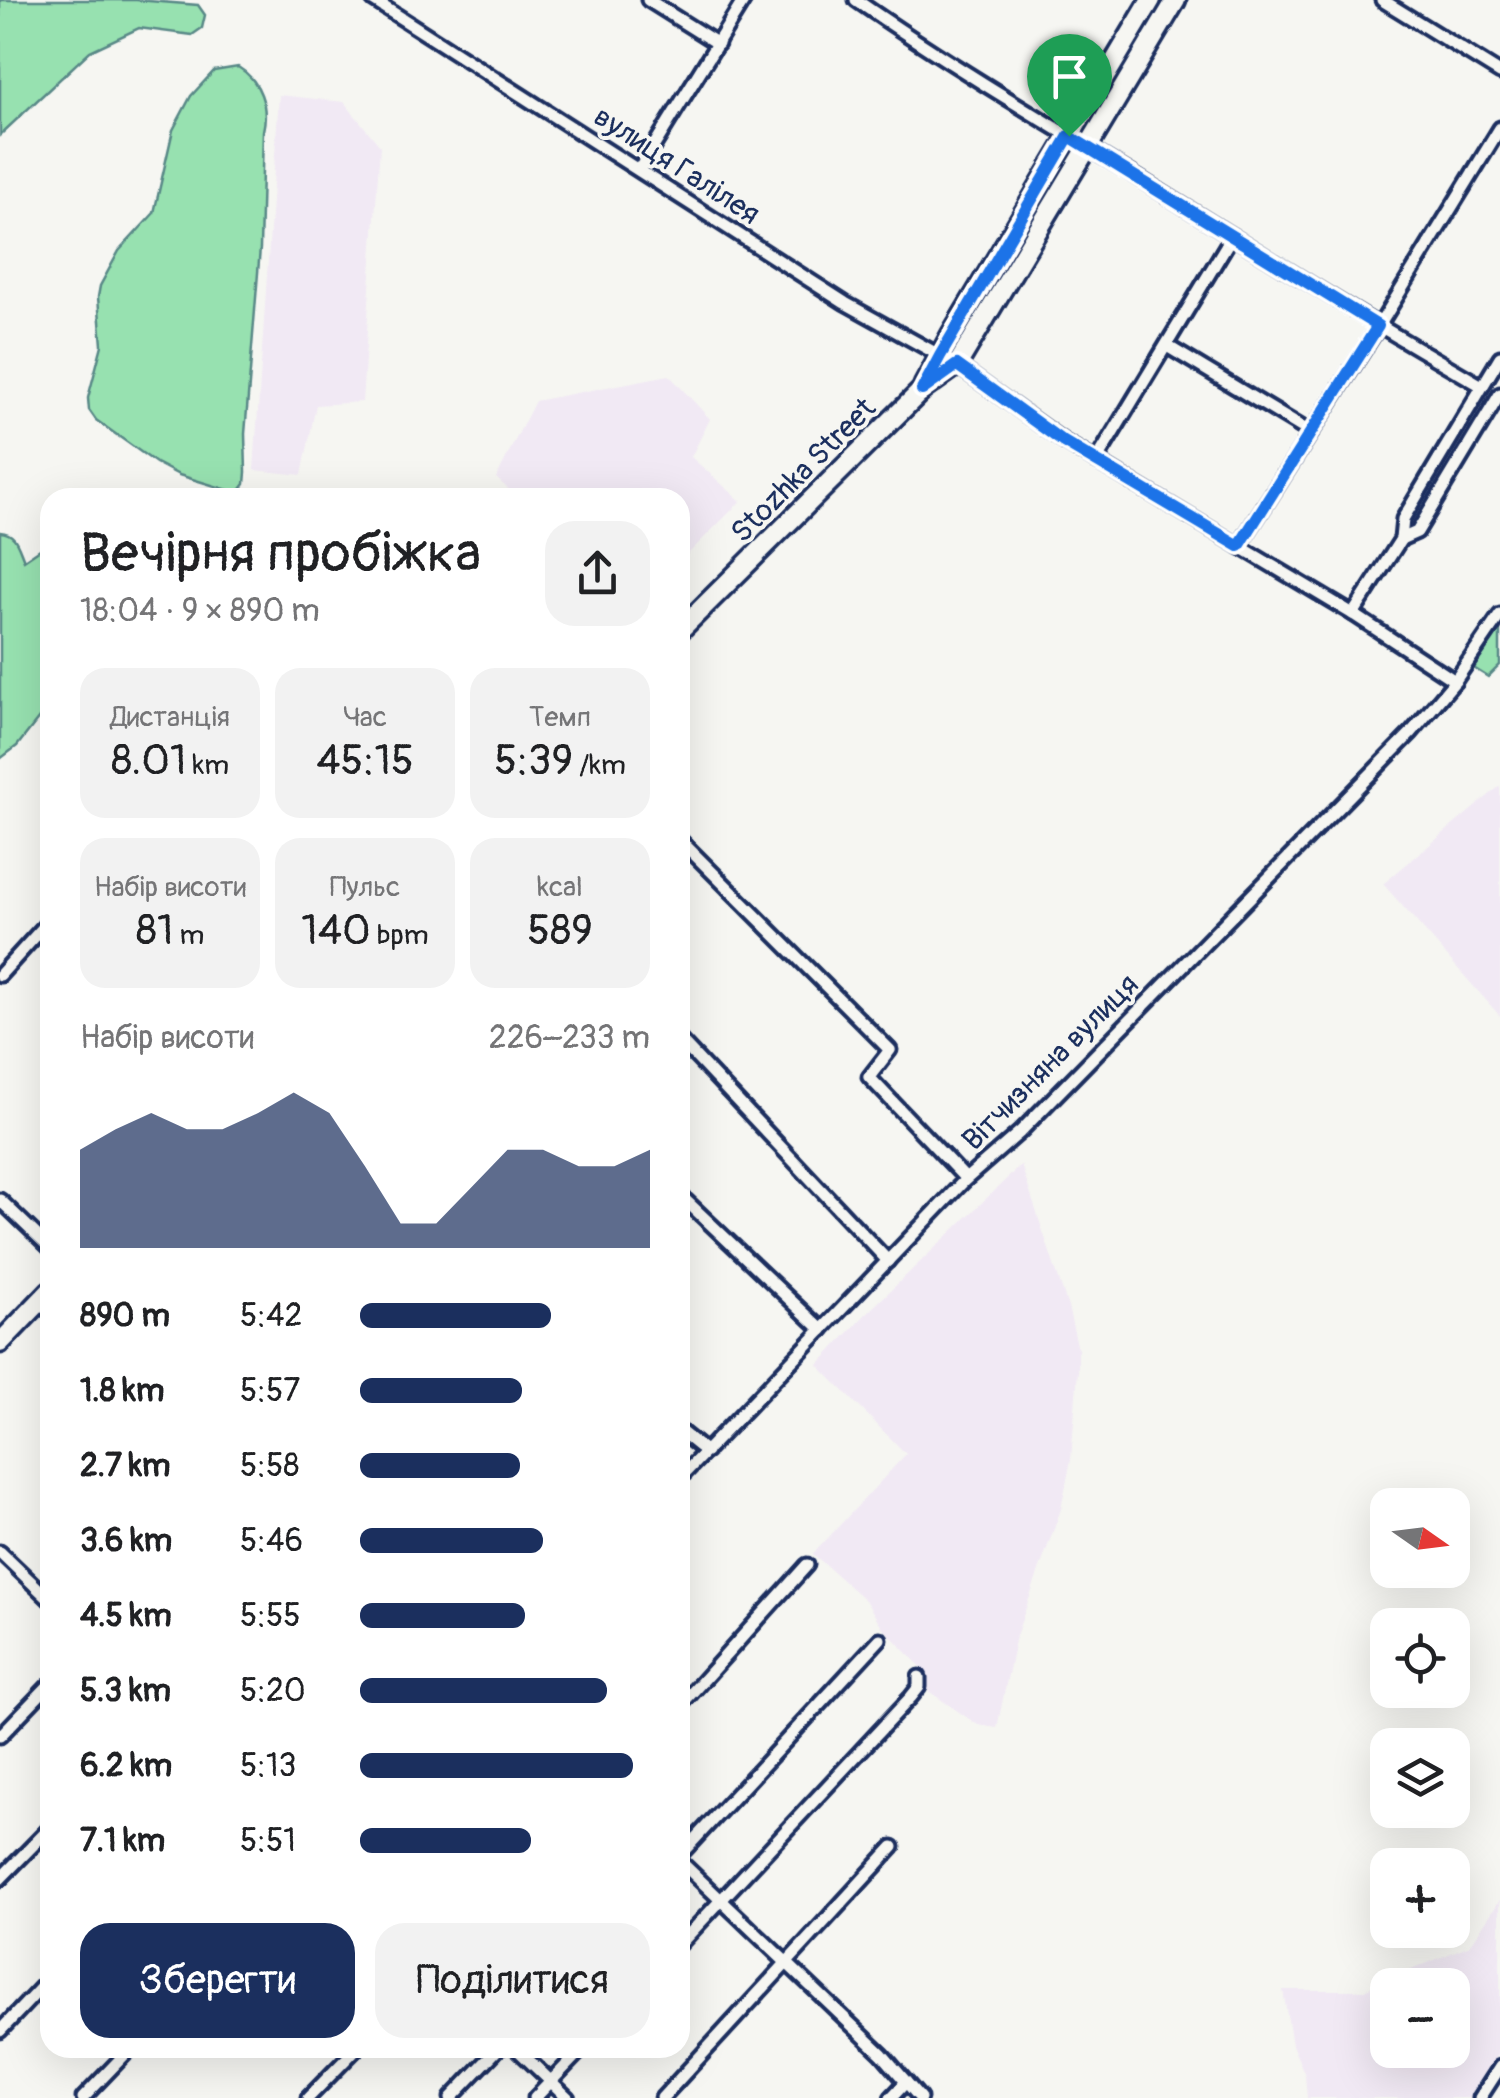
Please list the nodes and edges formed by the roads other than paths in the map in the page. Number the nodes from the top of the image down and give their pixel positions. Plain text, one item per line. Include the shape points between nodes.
1 (374, 0) edge
2 (648, 0) edge
3 (744, 0) edge
4 (856, 0) edge
5 (1151, 0) edge
6 (1176, 0) edge
7 (1382, 0) edge
8 (718, 44) junction
9 (1500, 73) edge
10 (1500, 128) edge
11 (1069, 136) junction
12 (1088, 148) junction
13 (639, 170) junction
14 (1232, 236) junction
15 (1378, 326) junction
16 (1167, 346) junction
17 (940, 356) junction
18 (1500, 357) edge
19 (957, 365) junction
20 (1482, 386) junction
21 (922, 390) junction
22 (1500, 394) edge
23 (1310, 433) junction
24 (1096, 461) junction
25 (1400, 539) junction
26 (1239, 546) junction
27 (1353, 614) junction
28 (1500, 615) edge
29 (690, 620) edge
30 (1455, 681) junction
31 (690, 850) edge
32 (40, 931) edge
33 (0, 975) edge
34 (690, 1051) edge
35 (966, 1179) junction
36 (0, 1200) edge
37 (690, 1205) edge
38 (40, 1238) edge
39 (888, 1261) junction
40 (40, 1313) edge
41 (822, 1330) junction
42 (0, 1342) edge
43 (690, 1439) edge
44 (706, 1452) junction
45 (690, 1468) edge
46 (0, 1552) edge
47 (806, 1565) dead end
48 (40, 1590) edge
49 (880, 1639) dead end
50 (920, 1677) dead end
51 (40, 1694) edge
52 (690, 1695) edge
53 (0, 1736) edge
54 (40, 1838) edge
55 (690, 1847) edge
56 (892, 1848) dead end
57 (690, 1868) edge
58 (0, 1878) edge
59 (722, 1900) junction
60 (690, 1934) edge
61 (786, 1962) junction
62 (40, 1989) edge
63 (0, 2031) edge
64 (122, 2058) edge
65 (347, 2058) edge
66 (489, 2058) edge
67 (527, 2058) edge
68 (573, 2058) edge
69 (1498, 2074) edge
70 (551, 2081) junction
71 (906, 2082) junction
72 (83, 2098) edge
73 (308, 2098) edge
74 (450, 2098) edge
75 (535, 2098) edge
76 (568, 2098) edge
77 (662, 2098) edge
78 (891, 2098) edge
79 (920, 2098) edge
80 (1480, 2098) edge

1 - 13 street, вулиця Галілея
2 - 8 street
3 - 8 street
4 - 11 street
5 - 11 street, Stozhka Street
6 - 12 street, Stozhka Street
7 - 9 street
8 - 13 street
10 - 15 street
11 - 12 street
11 - 17 street, Stozhka Street
12 - 14 street
12 - 19 street, Stozhka Street
13 - 17 street, вулиця Галілея
14 - 15 street
14 - 16 street
15 - 20 street
15 - 23 street
16 - 23 street
16 - 24 street
17 - 19 street, вулиця Галілея
17 - 21 street, Stozhka Street
18 - 20 street
19 - 21 street, Stozhka Street
19 - 24 street, вулиця Галілея
20 - 25 street via 1403,519
21 - 29 street, Stozhka Street
22 - 25 street via 1417,532
23 - 26 street
24 - 26 street, вулиця Галілея
25 - 27 street
26 - 27 street, вулиця Галілея
27 - 30 street, вулиця Галілея
28 - 30 street, Вітчизняна вулиця
30 - 35 street, Вітчизняна вулиця via 1020,1132
31 - 35 street via 890,1050 869,1078
32 - 33 street
34 - 39 street
35 - 39 street, Вітчизняна вулиця
36 - 38 street
37 - 41 street
39 - 41 street, Вітчизняна вулиця
40 - 42 street
41 - 44 street, Вітчизняна вулиця
43 - 44 street
44 - 45 street, Вітчизняна вулиця
46 - 48 street
47 - 52 street
49 - 55 street
50 - 59 street via 911,1697
51 - 53 street
54 - 58 street
56 - 61 street
57 - 59 street
59 - 60 street
59 - 61 street
61 - 71 street
61 - 77 street
62 - 63 street
64 - 72 street
65 - 73 street
66 - 74 street
67 - 70 street
68 - 70 street
69 - 80 street
70 - 75 street
70 - 76 street
71 - 78 street
71 - 79 street

